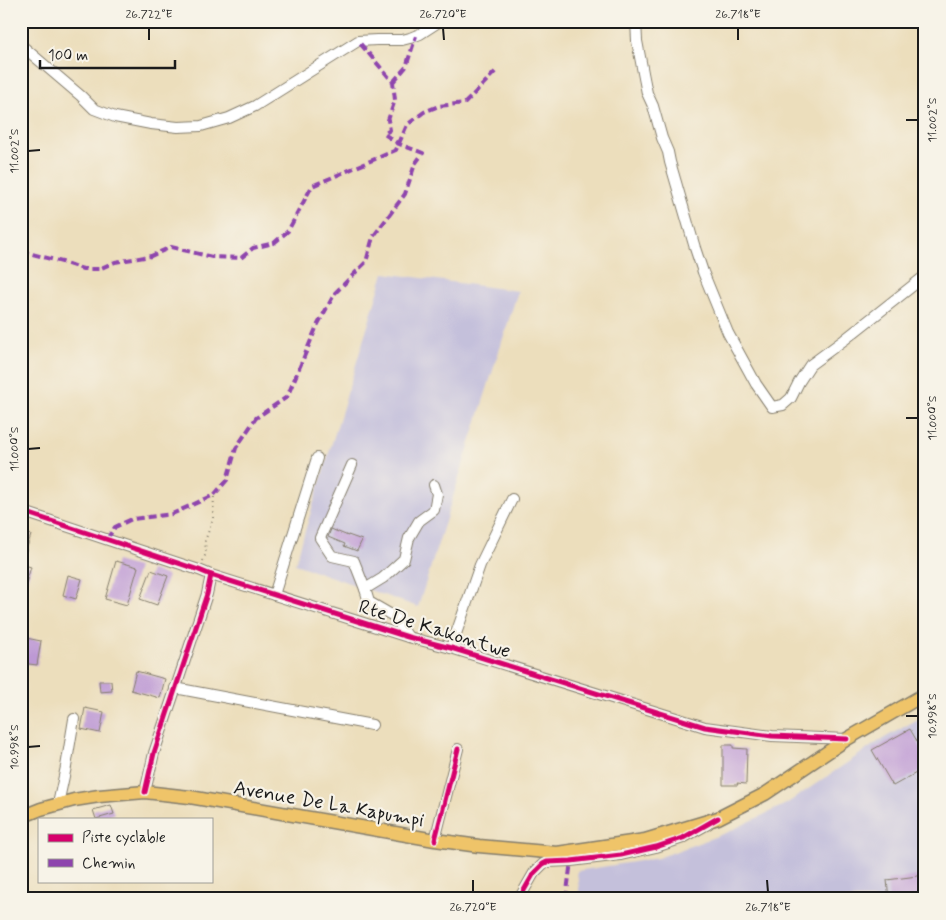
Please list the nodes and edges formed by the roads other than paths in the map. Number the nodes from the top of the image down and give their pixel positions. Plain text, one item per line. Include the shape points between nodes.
1 (440, 21) edge
2 (636, 21) edge
3 (21, 46) edge
4 (925, 276) edge
5 (317, 458) dead end
6 (352, 465) dead end
7 (434, 485) dead end
8 (512, 499) dead end
9 (21, 511) edge
10 (211, 575) junction
11 (365, 589) junction
12 (274, 595) junction
13 (408, 637) junction
14 (451, 648) junction
15 (175, 688) junction
16 (925, 694) edge
17 (74, 719) dead end
18 (372, 725) dead end
19 (847, 739) junction
20 (458, 749) dead end
21 (145, 792) junction
22 (58, 804) junction
23 (21, 817) edge
24 (718, 818) junction
25 (435, 840) junction
26 (519, 899) edge

1 - 3 street via 420,34 402,40 358,41 255,106 201,126 151,124 94,109
2 - 4 street via 647,93 703,272 728,333 772,407 783,405 791,398 810,365
5 - 12 street
6 - 11 street via 320,538 332,556 354,561
7 - 11 street via 437,494 434,510 419,521 409,538 404,559
8 - 14 street via 480,565
9 - 10 street, Rte De Kakontwe
10 - 12 street, Rte De Kakontwe
10 - 15 street
11 - 13 street via 369,602 395,617
12 - 13 street, Rte De Kakontwe
13 - 14 street, Rte De Kakontwe
14 - 19 street, Rte De Kakontwe via 705,727 772,736
15 - 18 street
15 - 21 street
16 - 19 main road, Avenue De La Kapumpi
17 - 22 street
19 - 24 main road, Avenue De La Kapumpi via 765,794
20 - 25 street
21 - 22 main road, Avenue De La Kapumpi
21 - 25 main road, Avenue De La Kapumpi
22 - 23 main road, Avenue De La Kapumpi
24 - 25 main road, Avenue De La Kapumpi via 645,840 557,853
24 - 26 street via 683,838 656,847 621,855 547,862 529,879

